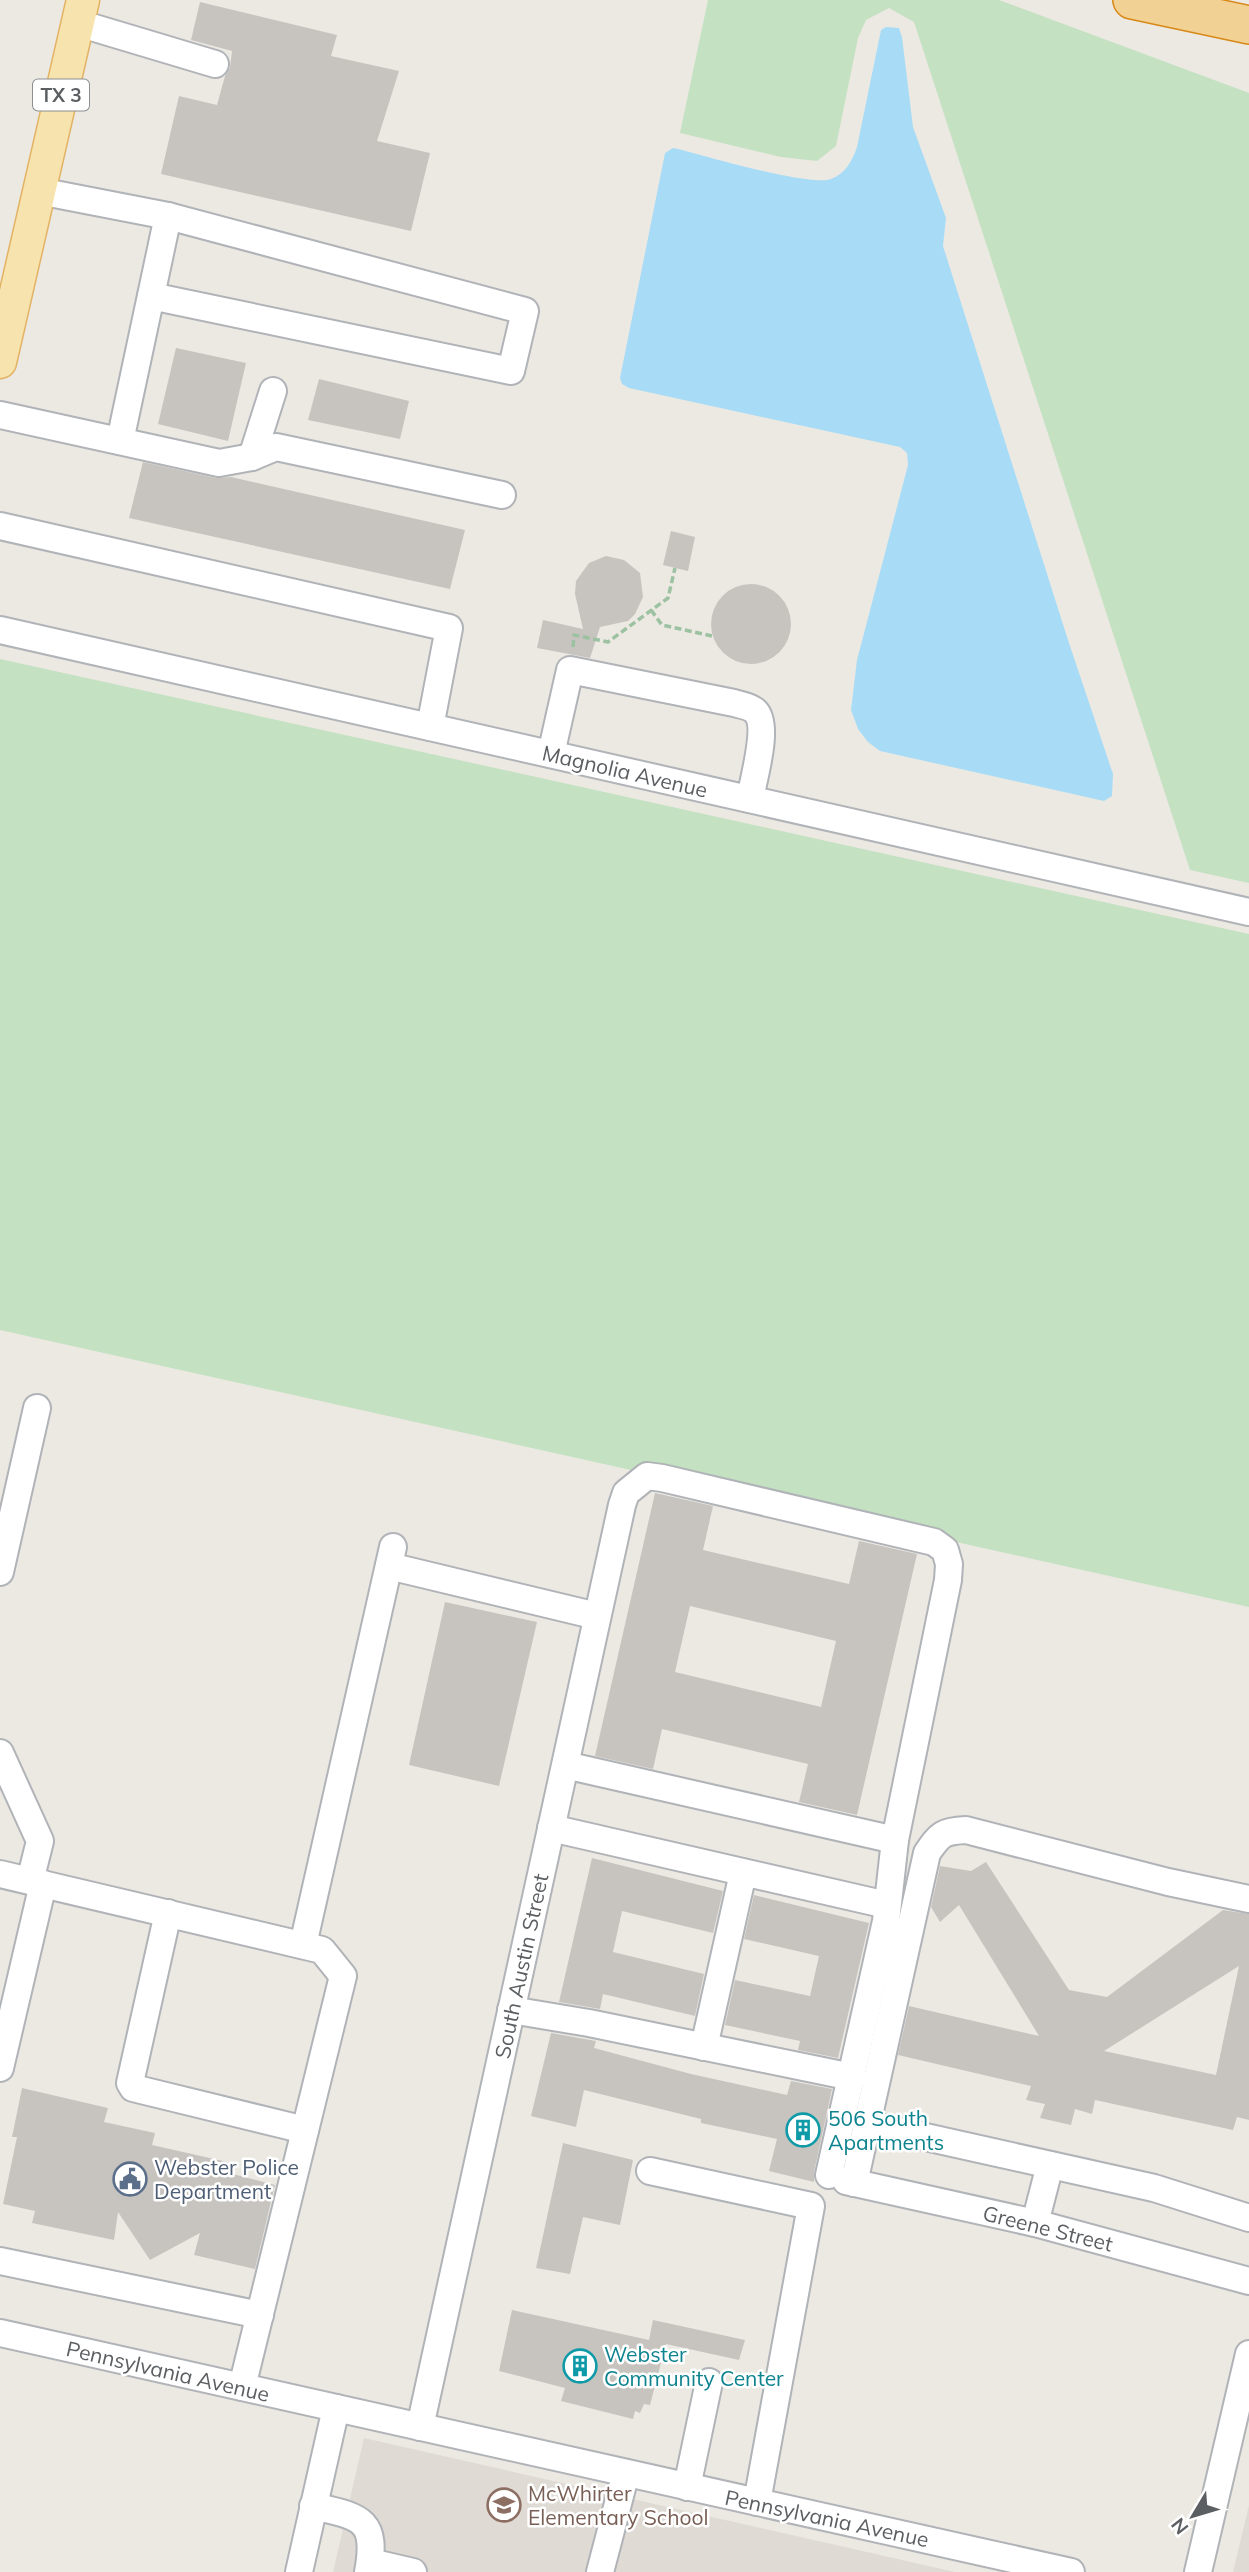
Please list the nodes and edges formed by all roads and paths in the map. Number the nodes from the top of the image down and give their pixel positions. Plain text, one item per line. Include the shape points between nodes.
1 (1132, 0) edge
2 (1212, 0) edge
3 (81, 12) edge
4 (1249, 14) edge
5 (1249, 25) edge
6 (215, 64) dead end
7 (39, 191) junction
8 (168, 216) junction
9 (151, 296) junction
10 (0, 362) edge
11 (273, 391) dead end
12 (0, 415) edge
13 (120, 441) junction
14 (252, 457) junction
15 (502, 495) dead end
16 (0, 526) edge
17 (675, 568) dead end
18 (651, 610) junction
19 (0, 630) edge
20 (712, 636) dead end
21 (570, 670) junction
22 (430, 727) junction
23 (551, 754) junction
24 (750, 799) junction
25 (1249, 912) edge
26 (37, 1408) dead end
27 (0, 1572) edge
28 (597, 1616) junction
29 (0, 1753) edge
30 (565, 1765) junction
31 (551, 1828) junction
32 (895, 1840) junction
33 (743, 1873) junction
34 (0, 1874) edge
35 (37, 1882) junction
36 (1249, 1899) edge
37 (887, 1905) junction
38 (168, 1913) junction
39 (303, 1945) junction
40 (8, 2000) edge
41 (511, 2010) junction
42 (704, 2046) junction
43 (0, 2068) edge
44 (852, 2077) junction
45 (867, 2124) junction
46 (305, 2130) junction
47 (1050, 2165) junction
48 (650, 2171) dead end
49 (843, 2180) junction
50 (1249, 2218) edge
51 (1035, 2223) junction
52 (0, 2261) edge
53 (1249, 2281) edge
54 (260, 2315) junction
55 (0, 2333) edge
56 (1249, 2354) edge
57 (709, 2382) dead end
58 (242, 2388) junction
59 (335, 2408) junction
60 (420, 2427) junction
61 (1238, 2454) edge
62 (625, 2473) junction
63 (687, 2487) junction
64 (757, 2502) junction
65 (313, 2506) junction
66 (985, 2563) edge
67 (369, 2567) edge
68 (299, 2572) edge
69 (413, 2572) edge
70 (600, 2572) edge
71 (1071, 2572) edge
72 (1199, 2572) edge

1 - 5 highway
2 - 4 highway
3 - 6 street
3 - 7 main road, TX 3
7 - 8 street
7 - 10 main road, TX 3
8 - 9 street
8 - 9 street via 525,311 511,371
9 - 13 street
11 - 14 street
12 - 13 street
13 - 14 street via 219,463
14 - 15 street via 276,447
16 - 22 street via 449,628
17 - 18 path via 668,598
18 - 20 path via 662,625
18 - 21 path via 608,642 574,635
19 - 22 street, Magnolia Avenue
21 - 23 street
21 - 24 street via 754,709 762,731
22 - 23 street, Magnolia Avenue
23 - 24 street, Magnolia Avenue
24 - 25 street, Magnolia Avenue
26 - 27 street
28 - 30 street, South Austin Street
28 - 32 street, South Austin Street via 626,1493 647,1476 934,1542 945,1550 948,1580
28 - 39 street via 391,1556
29 - 35 street via 40,1841
30 - 31 street, South Austin Street
30 - 32 street
31 - 33 street
31 - 41 street, South Austin Street
32 - 37 street
33 - 37 street
33 - 42 street
34 - 35 street
35 - 38 street
35 - 40 street
36 - 45 street via 966,1830 937,1837 928,1853
37 - 44 street
38 - 39 street
38 - 46 street via 130,2084
39 - 46 street via 322,1950 343,1976
40 - 43 street
41 - 42 street
41 - 60 street, South Austin Street
42 - 44 street
44 - 49 street
45 - 47 street
45 - 49 street
46 - 54 street
47 - 50 street via 1154,2188
47 - 51 street
48 - 64 street via 811,2206
49 - 51 street, Greene Street
51 - 53 street, Greene Street
52 - 54 street
54 - 58 street
55 - 58 street, Pennsylvania Avenue
56 - 61 street
57 - 63 street
58 - 59 street, Pennsylvania Avenue
59 - 60 street, Pennsylvania Avenue
59 - 65 street
60 - 62 street, Pennsylvania Avenue
61 - 72 street
62 - 63 street, Pennsylvania Avenue
62 - 70 street
63 - 64 street, Pennsylvania Avenue
64 - 66 street, Pennsylvania Avenue
65 - 67 street via 359,2520 373,2547
65 - 68 street
66 - 71 street, Pennsylvania Avenue
67 - 69 street

